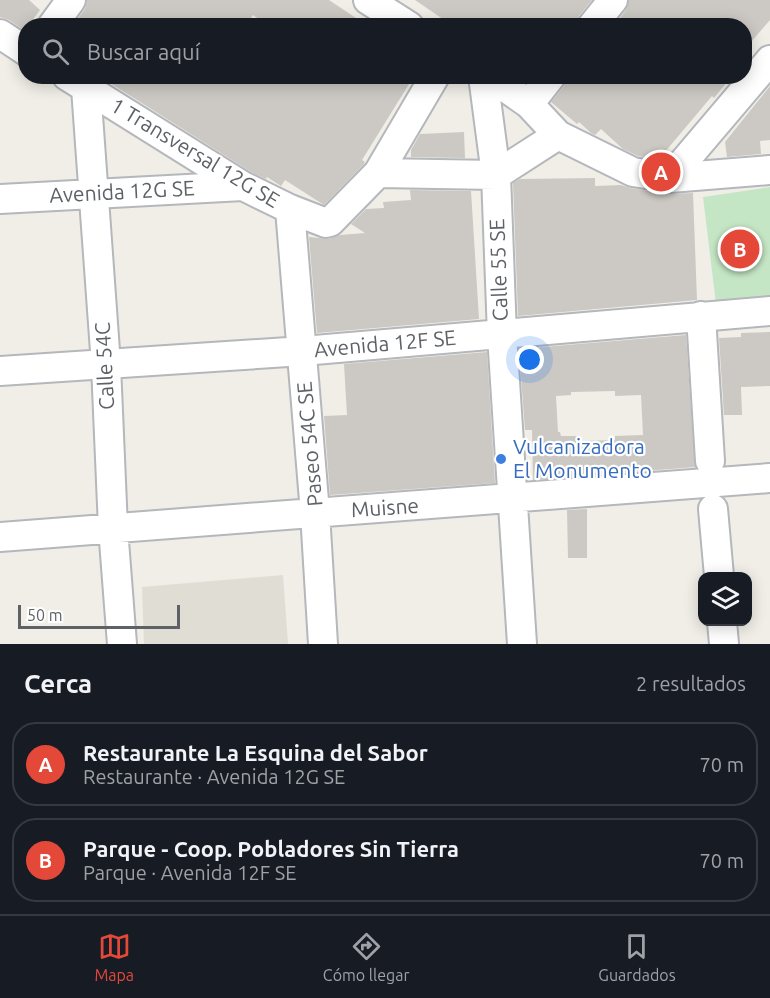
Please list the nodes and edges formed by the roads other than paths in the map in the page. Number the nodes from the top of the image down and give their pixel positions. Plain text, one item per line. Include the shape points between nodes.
1 (70, 0) edge
2 (368, 0) edge
3 (613, 0) edge
4 (404, 14) edge
5 (58, 18) edge
6 (598, 18) edge
7 (0, 34) edge
8 (18, 46) edge
9 (770, 60) edge
10 (752, 81) edge
11 (76, 84) edge
12 (79, 84) edge
13 (430, 84) edge
14 (484, 84) edge
15 (500, 84) edge
16 (545, 84) edge
17 (750, 84) edge
18 (529, 104) junction
19 (558, 135) junction
20 (770, 170) edge
21 (378, 173) junction
22 (496, 175) junction
23 (670, 178) junction
24 (243, 186) junction
25 (94, 194) junction
26 (0, 199) edge
27 (290, 209) junction
28 (770, 311) edge
29 (701, 316) junction
30 (502, 335) junction
31 (303, 351) junction
32 (106, 365) junction
33 (0, 371) edge
34 (710, 461) dead end
35 (770, 478) edge
36 (513, 499) junction
37 (713, 509) dead end
38 (315, 513) junction
39 (113, 528) junction
40 (0, 537) edge
41 (719, 572) edge
42 (722, 626) edge
43 (122, 644) edge
44 (323, 644) edge
45 (522, 644) edge
46 (724, 644) edge

1 - 5 street
2 - 4 street
3 - 6 street
7 - 8 street
9 - 10 street
11 - 25 street, Calle 54C
12 - 24 street, 1 Transversal 12G SE
13 - 21 street
14 - 22 street, Calle 55 SE
15 - 18 street
16 - 18 street
17 - 23 street
18 - 19 street
19 - 22 street
19 - 23 street via 633,172
20 - 23 street
21 - 22 street
21 - 27 street, 1 Transversal 12G SE via 330,222
22 - 30 street, Calle 55 SE
24 - 25 street, Avenida 12G SE
24 - 27 street, 1 Transversal 12G SE
25 - 26 street, Avenida 12G SE
25 - 32 street, Calle 54C
27 - 31 street, Paseo 54C SE
28 - 29 street, Avenida 12F SE
29 - 30 street, Avenida 12F SE
29 - 34 street
30 - 31 street, Avenida 12F SE
30 - 36 street, Calle 55 SE
31 - 32 street, Avenida 12F SE
31 - 38 street, Paseo 54C SE
32 - 33 street, Avenida 12F SE
32 - 39 street, Calle 54C
35 - 36 street, Muisne
36 - 38 street, Muisne
36 - 45 street, Calle 55 SE
37 - 41 street
38 - 39 street, Muisne
38 - 44 street, Paseo 54C SE
39 - 40 street, Muisne
39 - 43 street, Calle 54C
42 - 46 street

